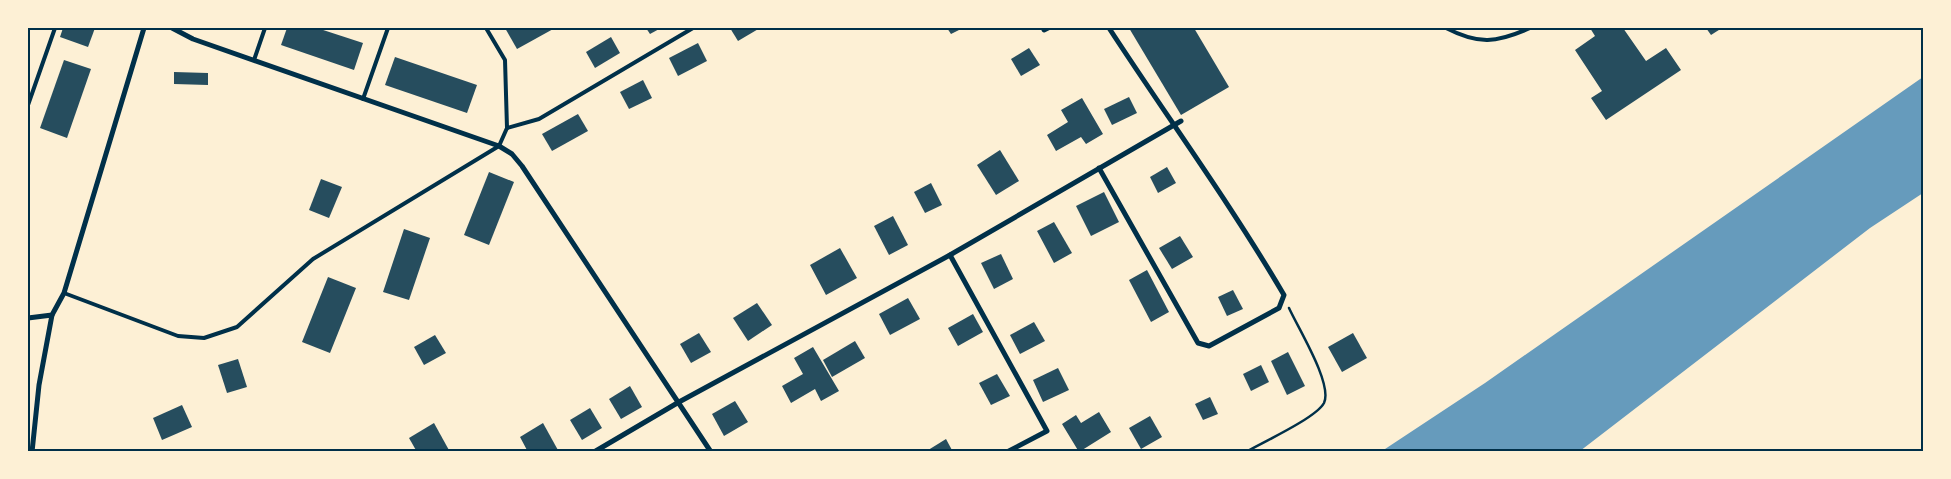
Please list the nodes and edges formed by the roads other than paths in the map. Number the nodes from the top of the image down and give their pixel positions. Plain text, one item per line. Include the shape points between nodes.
1 (55, 28) edge
2 (144, 28) edge
3 (172, 28) edge
4 (265, 28) edge
5 (388, 28) edge
6 (486, 28) edge
7 (693, 28) edge
8 (1109, 28) edge
9 (1446, 28) edge
10 (1530, 28) edge
11 (254, 60) junction
12 (363, 99) junction
13 (28, 105) edge
14 (1181, 121) dead end
15 (1172, 126) junction
16 (507, 128) junction
17 (499, 146) junction
18 (1100, 168) junction
19 (950, 255) junction
20 (64, 293) junction
21 (52, 315) junction
22 (28, 318) edge
23 (679, 402) junction
24 (32, 452) edge
25 (594, 452) edge
26 (711, 452) edge
27 (1007, 452) edge

1 - 13 lane
2 - 20 street
3 - 11 street
4 - 11 lane
5 - 12 lane
6 - 16 lane via 505,60
7 - 16 lane via 539,119
8 - 15 street
9 - 10 lane via 1464,37 1487,42
11 - 12 street
12 - 17 street
14 - 15 street
15 - 18 street
15 - 18 street via 1207,172 1284,295 1279,308 1209,346 1198,343
16 - 17 lane
17 - 20 lane via 313,260 237,327 204,338 178,336
17 - 23 street via 522,166
18 - 19 street
19 - 23 street
19 - 27 street via 1047,431
20 - 21 street
21 - 22 street
21 - 24 street via 39,385
23 - 25 street
23 - 26 street

